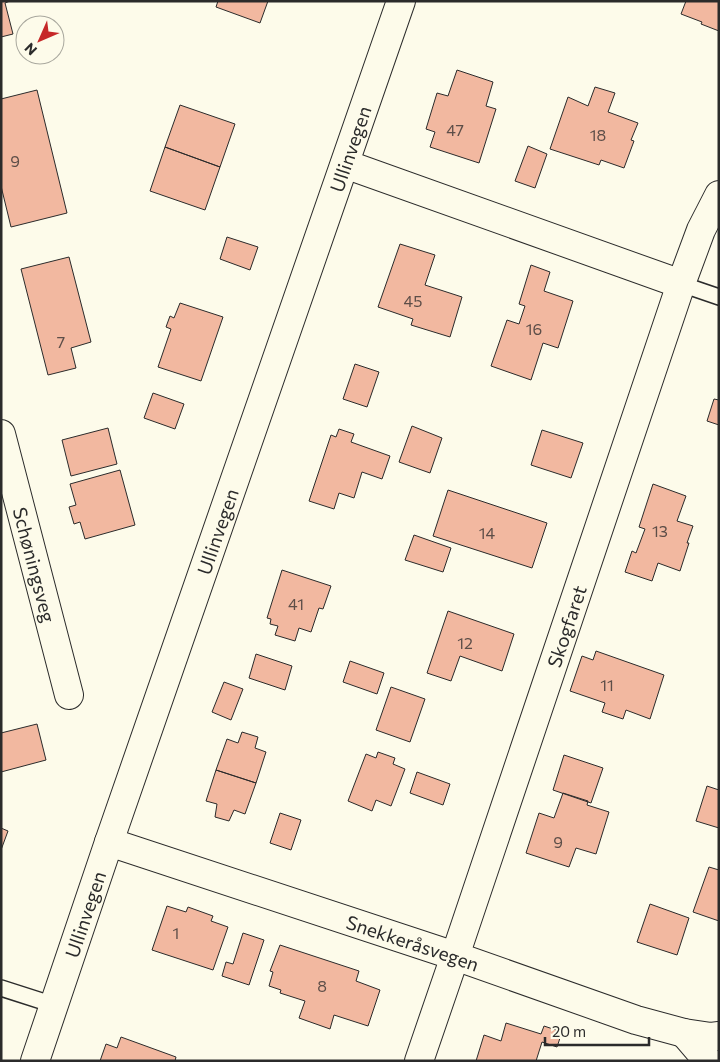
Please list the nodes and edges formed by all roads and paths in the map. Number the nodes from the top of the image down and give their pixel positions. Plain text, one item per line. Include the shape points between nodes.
1 (401, 1) edge
2 (345, 164) junction
3 (719, 195) edge
4 (681, 284) junction
5 (719, 297) edge
6 (1, 434) edge
7 (69, 695) dead end
8 (109, 842) junction
9 (455, 956) junction
10 (1, 988) edge
11 (54, 1005) junction
12 (684, 1033) junction
13 (719, 1036) edge
14 (35, 1061) edge
15 (419, 1061) edge
16 (708, 1061) edge

1 - 2 street, Ullinvegen
2 - 4 street
2 - 8 street, Ullinvegen
3 - 4 street, Skogfaret via 701,230
4 - 5 lane
4 - 9 street, Skogfaret
6 - 7 street, Schøningsveg
8 - 9 street, Snekkeråsvegen
8 - 11 street, Ullinvegen
9 - 12 street, Snekkeråsvegen via 636,1020
9 - 15 street, Skogfaret
10 - 11 lane
11 - 14 street, Ullinvegen
12 - 13 street, Snekkeråsvegen
12 - 16 street

